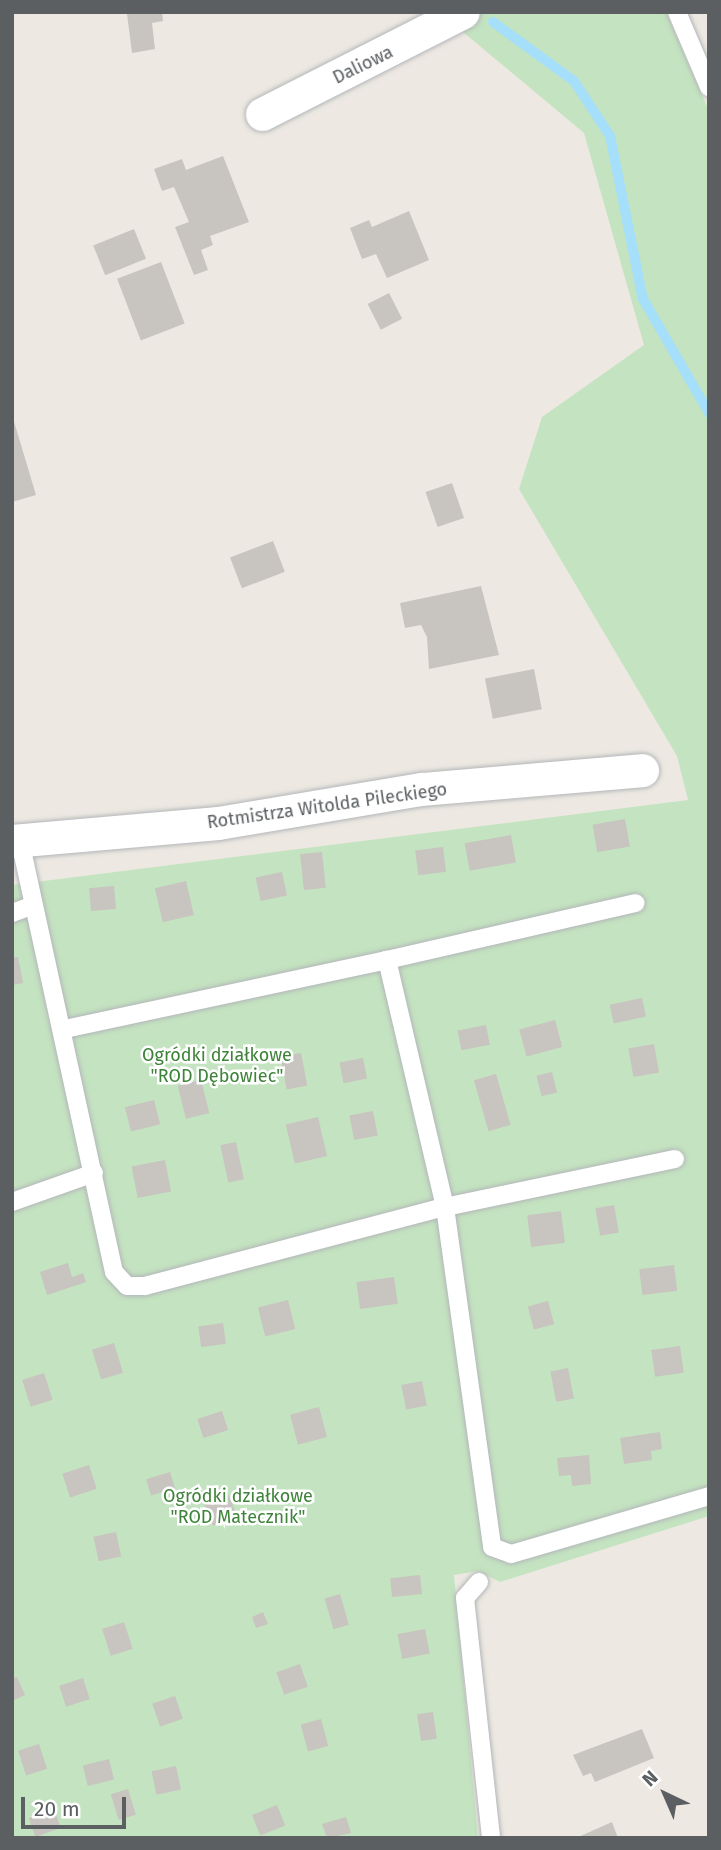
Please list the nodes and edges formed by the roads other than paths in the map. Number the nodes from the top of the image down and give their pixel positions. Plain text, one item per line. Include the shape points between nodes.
1 (463, 12) edge
2 (677, 12) edge
3 (709, 87) edge
4 (262, 114) dead end
5 (642, 770) dead end
6 (16, 841) edge
7 (636, 903) dead end
8 (31, 906) junction
9 (12, 913) edge
10 (387, 960) junction
11 (64, 1029) junction
12 (675, 1159) dead end
13 (94, 1173) junction
14 (12, 1202) edge
15 (445, 1207) junction
16 (709, 1496) edge
17 (479, 1581) dead end
18 (491, 1838) edge

1 - 4 street, Daliowa
2 - 3 lane
5 - 6 street, Rotmistrza Witolda Pileckiego via 422,789 218,823
6 - 8 lane
7 - 10 lane
8 - 9 lane
8 - 11 lane
10 - 11 lane
10 - 15 lane
11 - 13 lane
12 - 15 lane
13 - 14 lane
13 - 15 lane via 114,1272 127,1286 145,1286
15 - 16 lane via 492,1547 511,1554
17 - 18 lane via 465,1598

